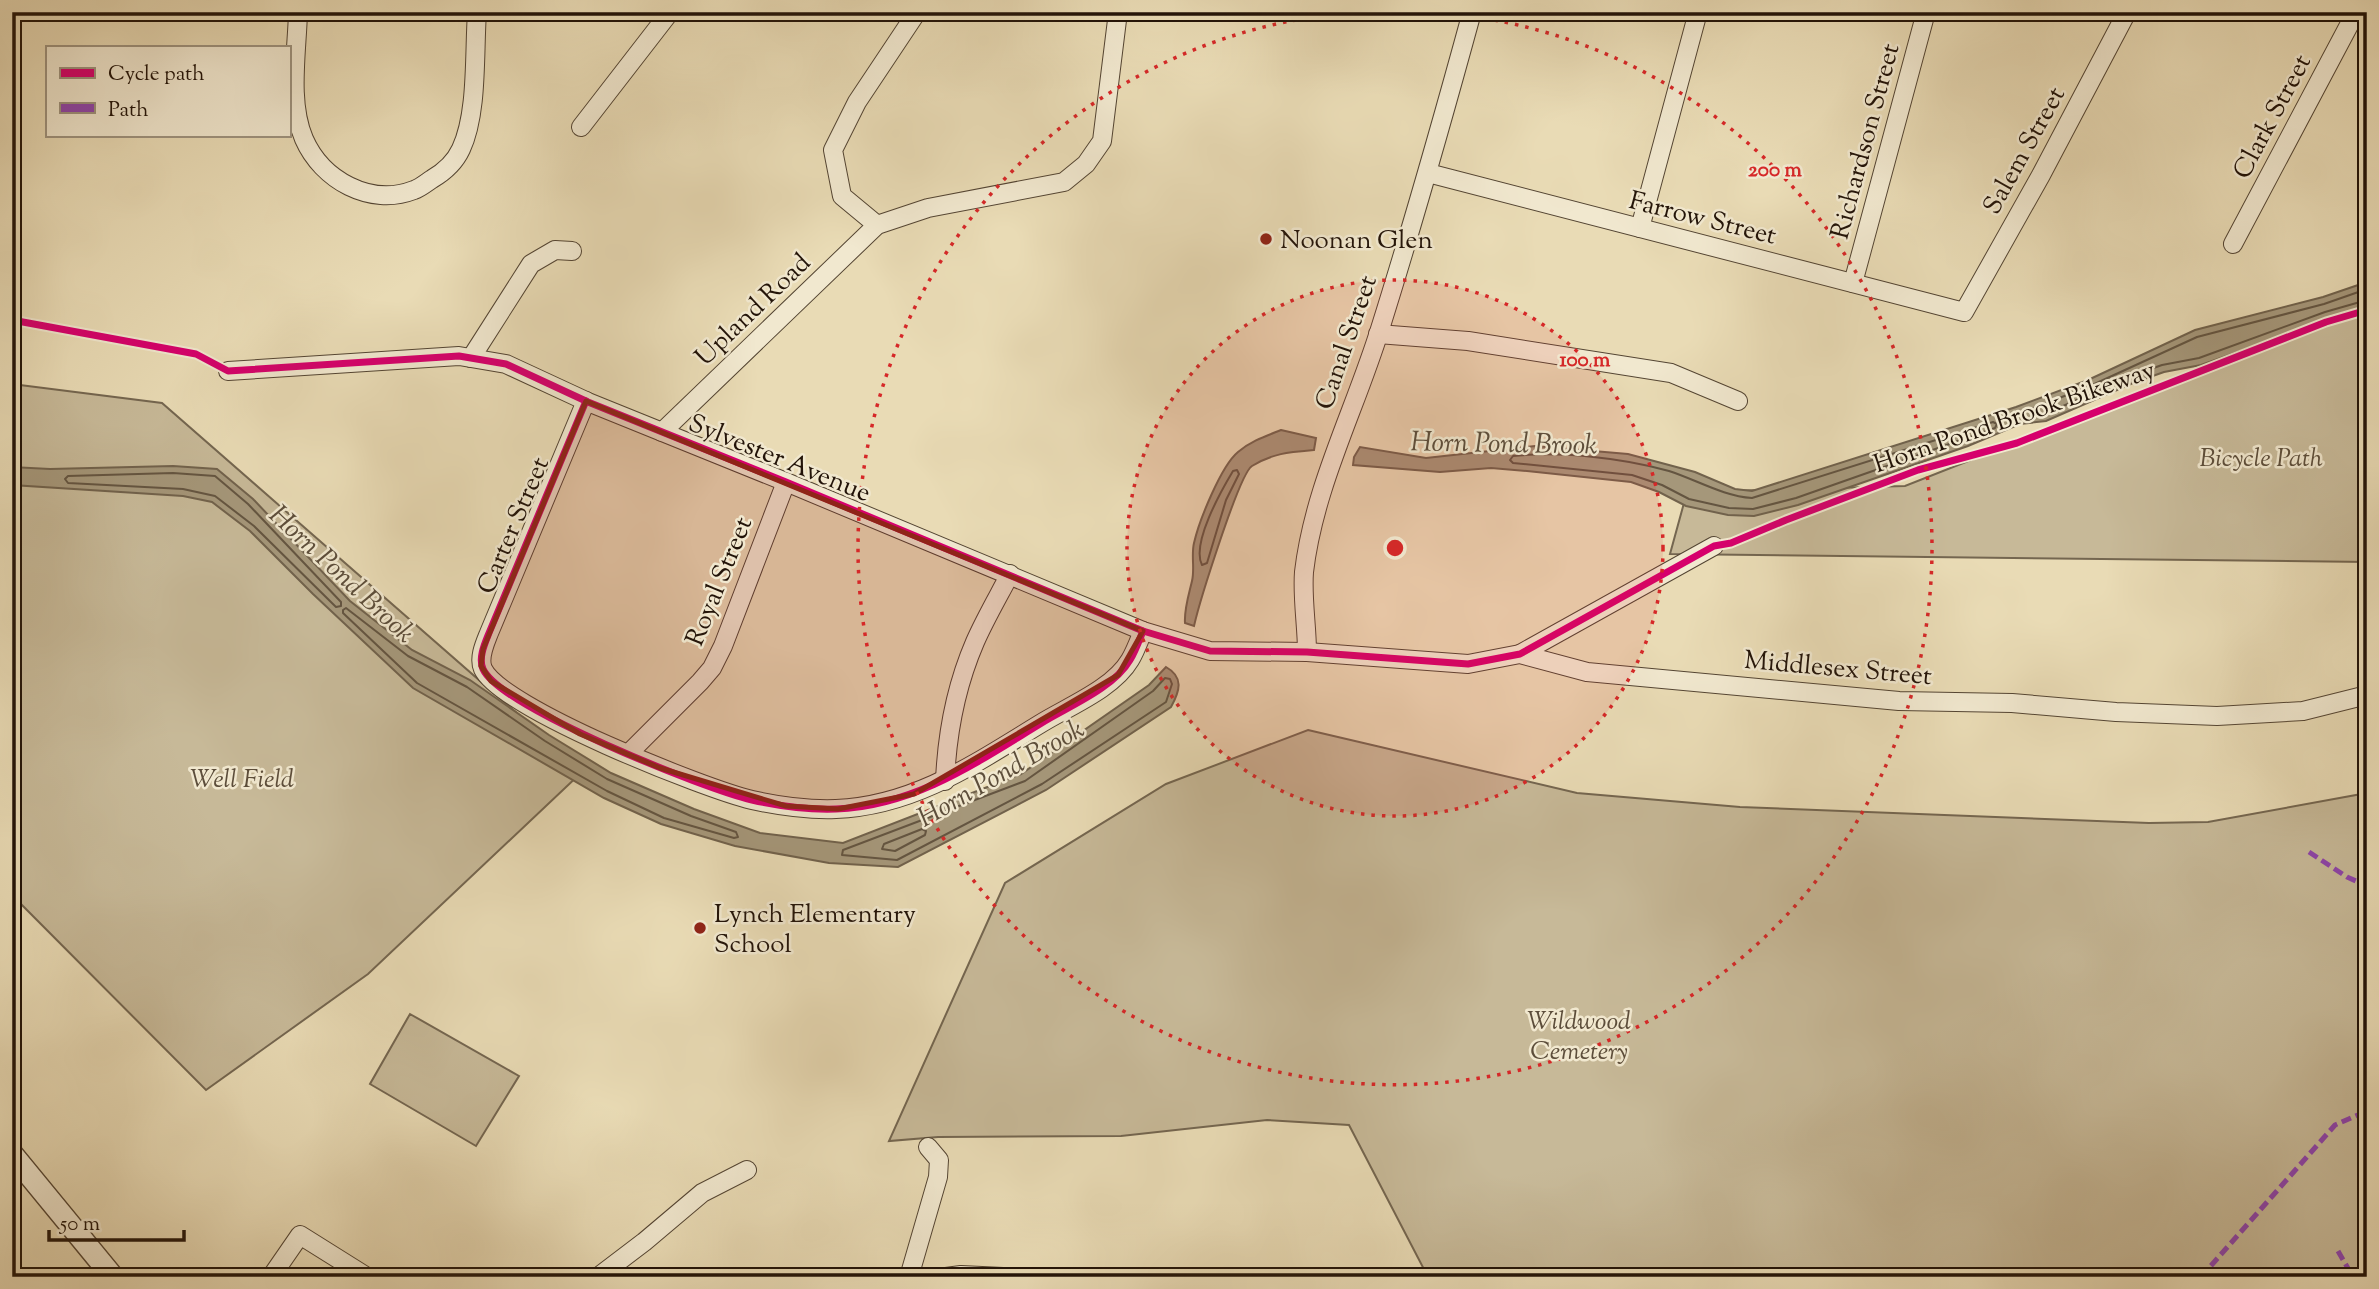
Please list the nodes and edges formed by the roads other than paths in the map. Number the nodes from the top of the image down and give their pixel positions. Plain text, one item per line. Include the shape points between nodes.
1 (298, 12) edge
2 (477, 12) edge
3 (670, 12) edge
4 (917, 12) edge
5 (1118, 12) edge
6 (1472, 12) edge
7 (1699, 12) edge
8 (1926, 12) edge
9 (2127, 12) edge
10 (2356, 12) edge
11 (581, 127) dead end
12 (1428, 173) junction
13 (877, 225) junction
14 (1640, 228) junction
15 (2233, 244) dead end
16 (572, 251) dead end
17 (1853, 282) junction
18 (1964, 312) joint
19 (1378, 334) junction
20 (471, 358) junction
21 (228, 371) dead end
22 (586, 401) junction
23 (1738, 401) dead end
24 (662, 432) junction
25 (786, 482) junction
26 (1714, 546) dead end
27 (1010, 574) junction
28 (1143, 631) junction
29 (1307, 652) junction
30 (1520, 654) junction
31 (2367, 695) edge
32 (629, 753) junction
33 (945, 780) junction
34 (928, 1147) dead end
35 (12, 1154) edge
36 (747, 1170) dead end
37 (113, 1277) edge
38 (271, 1277) edge
39 (366, 1277) edge
40 (598, 1277) edge
41 (909, 1277) edge
42 (946, 1277) edge
43 (1003, 1277) edge

1 - 2 street via 297,97 303,137 315,159 353,190 392,195 415,190 444,172 460,151 472,109
3 - 11 street
4 - 13 street via 857,102 832,150 842,196
5 - 13 street via 1102,141 1086,164 1064,182 928,208
6 - 12 street, Canal Street
7 - 14 street
8 - 17 street, Richardson Street
9 - 18 street, Salem Street
10 - 15 street, Clark Street
12 - 14 street, Farrow Street
12 - 19 street, Canal Street
13 - 24 street, Upland Road
14 - 17 street, Farrow Street
16 - 20 street via 555,250 531,264
17 - 18 street, Farrow Street
19 - 23 street via 1468,341 1671,373
19 - 29 street, Canal Street via 1344,424 1309,542 1304,575
20 - 21 street, Sylvester Avenue
20 - 22 street, Sylvester Avenue via 506,365
22 - 24 street, Sylvester Avenue
22 - 32 street, Carter Street via 489,633 481,666 491,681 528,705 580,734
24 - 25 street, Sylvester Avenue
25 - 27 street, Sylvester Avenue
25 - 32 street, Royal Street via 712,668
26 - 30 street
27 - 28 street, Sylvester Avenue
27 - 33 street via 974,643 957,696 946,740
28 - 29 street, Sylvester Avenue via 1210,651
28 - 33 street via 1130,661 1106,685
29 - 30 street, Middlesex Street via 1468,664
30 - 31 street, Middlesex Street via 1587,672 1899,701 2012,703 2116,712 2217,716 2303,711
32 - 33 street via 721,791 811,808 882,802
34 - 41 street via 939,1160 938,1177
35 - 37 street
36 - 40 street via 702,1194
38 - 39 street via 300,1235
42 - 43 street

